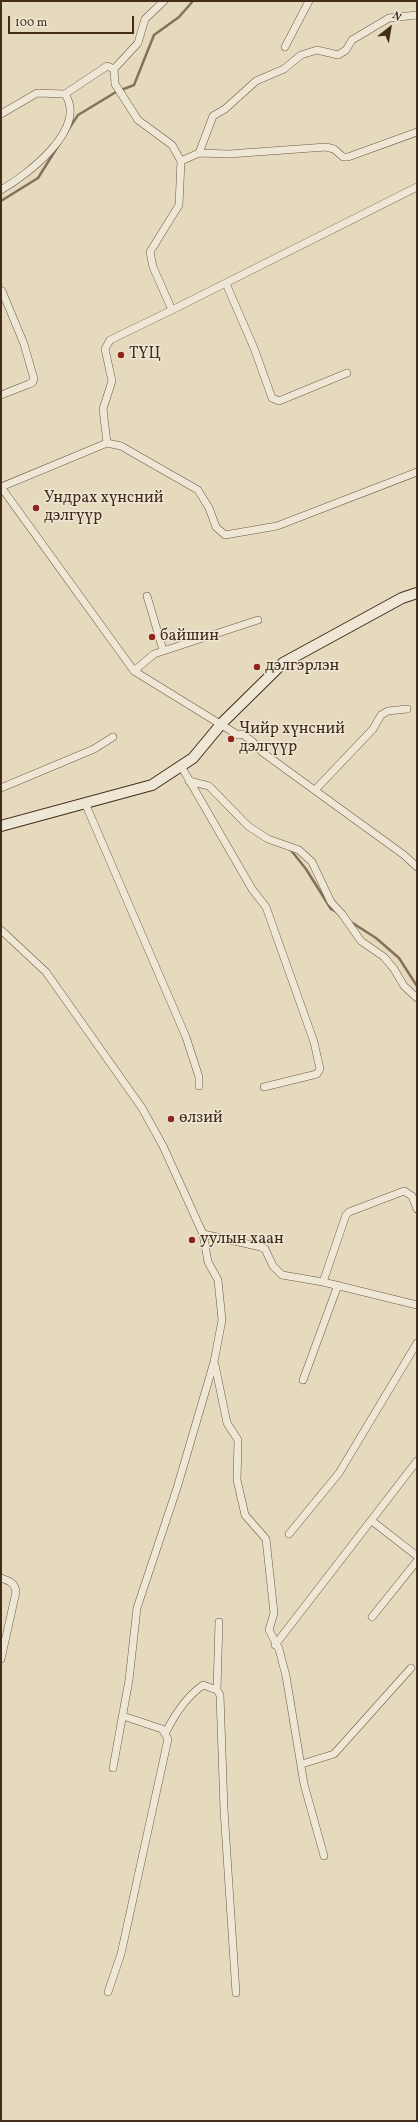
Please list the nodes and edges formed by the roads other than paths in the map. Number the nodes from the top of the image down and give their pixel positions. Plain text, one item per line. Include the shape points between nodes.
1 (164, 1) edge
2 (309, 1) edge
3 (417, 15) edge
4 (285, 47) dead end
5 (114, 69) junction
6 (65, 94) junction
7 (1, 114) edge
8 (417, 132) edge
9 (199, 153) junction
10 (181, 161) junction
11 (417, 187) edge
12 (1, 190) edge
13 (224, 284) junction
14 (2, 290) edge
15 (172, 310) junction
16 (347, 373) dead end
17 (1, 395) edge
18 (107, 444) junction
19 (417, 472) edge
20 (1, 487) edge
21 (417, 593) edge
22 (147, 596) dead end
23 (258, 620) dead end
24 (163, 650) junction
25 (134, 671) junction
26 (406, 708) dead end
27 (222, 723) junction
28 (113, 737) dead end
29 (181, 766) junction
30 (189, 781) junction
31 (1, 788) edge
32 (315, 790) junction
33 (85, 803) junction
34 (1, 826) edge
35 (417, 867) edge
36 (1, 930) edge
37 (417, 998) edge
38 (199, 1086) dead end
39 (264, 1087) dead end
40 (417, 1209) edge
41 (203, 1234) junction
42 (323, 1282) junction
43 (338, 1285) junction
44 (417, 1305) edge
45 (417, 1343) edge
46 (214, 1362) junction
47 (303, 1380) dead end
48 (417, 1461) edge
49 (372, 1521) junction
50 (289, 1534) dead end
51 (417, 1556) edge
52 (417, 1561) edge
53 (1, 1578) edge
54 (372, 1616) dead end
55 (219, 1622) dead end
56 (275, 1645) junction
57 (1, 1659) edge
58 (411, 1668) dead end
59 (217, 1690) junction
60 (123, 1716) junction
61 (166, 1732) junction
62 (302, 1764) junction
63 (113, 1768) dead end
64 (324, 1856) dead end
65 (108, 1992) dead end
66 (236, 1993) dead end

1 - 5 street via 145,19 138,43
2 - 4 street
3 - 9 street via 389,18 352,40 346,50 338,55 317,50 301,55 284,69 256,81 225,109 213,116
5 - 6 street via 107,66
5 - 10 street via 115,84 138,120 172,144
6 - 7 street via 37,93
6 - 12 street via 69,100 68,121 58,141 37,165
8 - 9 street via 348,157 343,157 334,149 326,147 229,154
9 - 10 street
10 - 15 street via 179,205 150,252 153,266
11 - 13 street
13 - 15 street
13 - 16 street via 254,348 272,398 279,401
14 - 17 street via 24,344 34,379 29,384
15 - 18 street via 106,344 112,381 103,409
18 - 19 street via 121,446 133,452 198,490 209,508 216,527 225,534 277,526
18 - 20 street
20 - 25 street
21 - 27 main road via 402,598 283,663
22 - 24 street
23 - 24 street
24 - 25 street via 154,654
25 - 27 street
26 - 32 street via 381,715 373,729
27 - 29 main road via 193,758
27 - 32 street via 238,735 242,734 252,741 262,752
28 - 31 street via 94,749
29 - 30 street
29 - 33 main road via 152,785
30 - 37 street via 209,786 248,826 268,839 299,850 312,862 331,902 361,941 384,957 404,986
30 - 39 street via 252,889 266,907 314,1042 320,1069 317,1074
32 - 35 street
33 - 34 main road
33 - 38 street via 186,1037 199,1078
36 - 41 street via 46,972 142,1108 163,1146
40 - 42 street via 412,1196 404,1191 346,1214
41 - 42 street via 261,1247 282,1275
41 - 46 street via 208,1262 218,1280 222,1320
42 - 43 street
43 - 44 street
43 - 47 street
45 - 50 street via 339,1473
46 - 56 street via 227,1423 238,1440 237,1480 245,1515 266,1539 274,1613 269,1630
46 - 60 street via 177,1488 137,1608
48 - 49 street
49 - 51 street
49 - 56 street
52 - 54 street
53 - 57 street via 11,1582 16,1592
55 - 59 street
56 - 62 street via 279,1649 286,1676
58 - 62 street via 334,1754
59 - 61 street via 203,1685 194,1692
59 - 66 street via 220,1695 224,1810
60 - 61 street
60 - 63 street
61 - 65 street via 168,1739 121,1954
62 - 64 street via 304,1784

